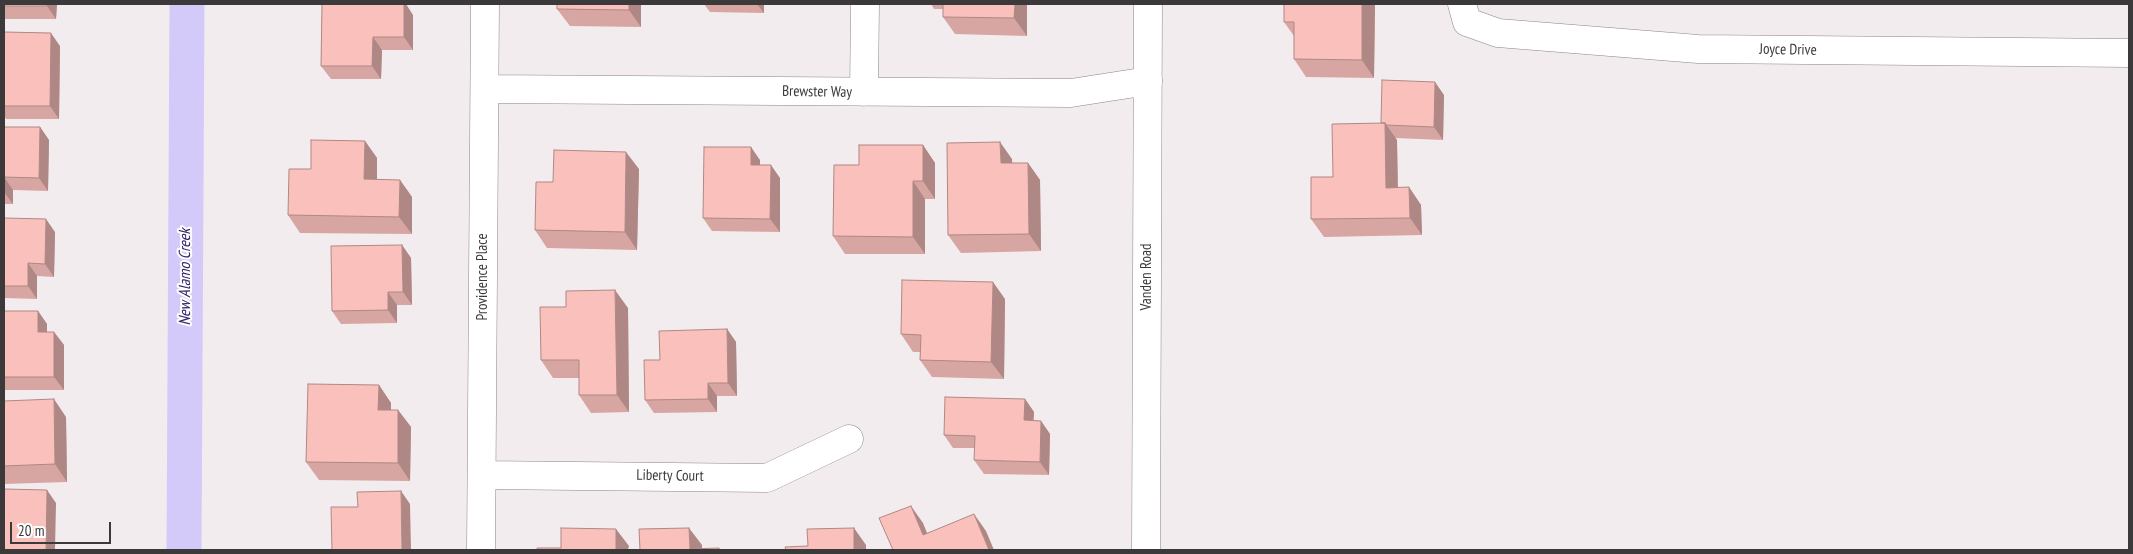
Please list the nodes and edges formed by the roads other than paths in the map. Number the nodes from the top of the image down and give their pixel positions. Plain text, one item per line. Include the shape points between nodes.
1 (485, 4) edge
2 (865, 4) edge
3 (1148, 4) edge
4 (1462, 4) edge
5 (2129, 53) edge
6 (1148, 81) junction
7 (485, 89) junction
8 (864, 92) junction
9 (849, 439) dead end
10 (482, 475) junction
11 (481, 550) edge
12 (1146, 550) edge

1 - 7 street, Providence Place
2 - 8 street
3 - 6 street, Vanden Road
4 - 5 street, Joyce Drive via 1467,22 1498,33 1698,49
6 - 8 street, Brewster Way via 1071,94
6 - 12 street, Vanden Road
7 - 8 street, Brewster Way
7 - 10 street, Providence Place
9 - 10 street, Liberty Court via 767,478
10 - 11 street, Providence Place

